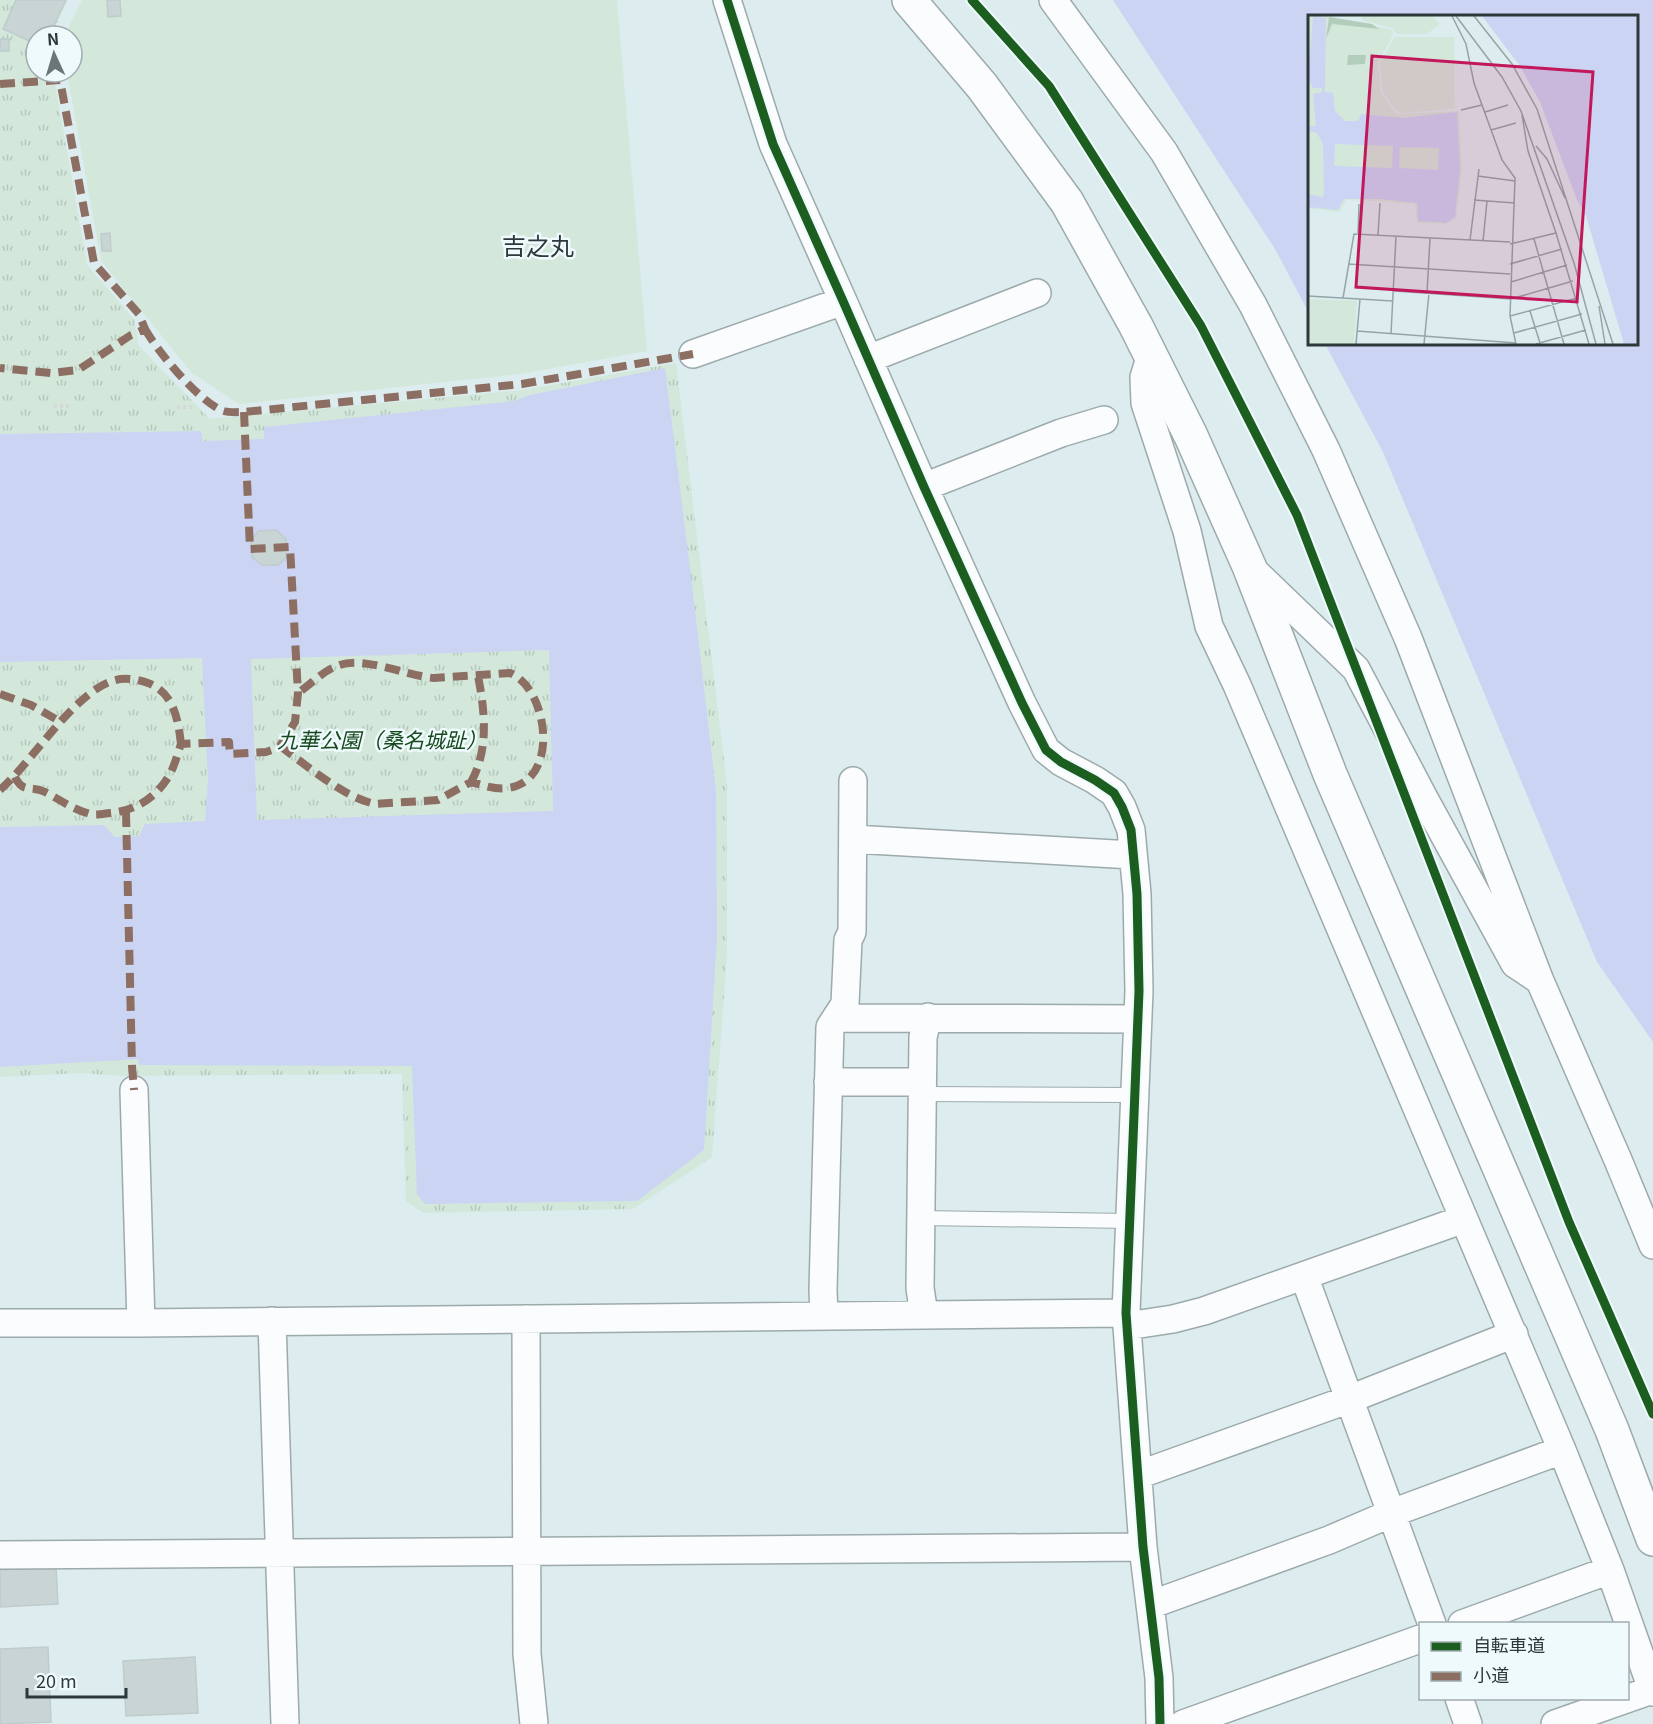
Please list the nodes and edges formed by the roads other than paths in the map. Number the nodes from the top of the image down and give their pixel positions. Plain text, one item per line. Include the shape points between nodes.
1 (727, 0) edge
2 (909, 0) edge
3 (1053, 0) edge
4 (1037, 293) dead end
5 (843, 301) junction
6 (693, 354) dead end
7 (1151, 355) junction
8 (868, 359) junction
9 (1104, 420) dead end
10 (924, 487) junction
11 (1249, 566) junction
12 (853, 781) dead end
13 (853, 839) junction
14 (1132, 855) junction
15 (1540, 981) junction
16 (928, 1017) junction
17 (836, 1018) junction
18 (1137, 1019) junction
19 (828, 1082) junction
20 (922, 1088) junction
21 (134, 1090) dead end
22 (1134, 1095) junction
23 (921, 1218) junction
24 (1464, 1219) junction
25 (1130, 1221) junction
26 (1653, 1245) edge
27 (1304, 1276) junction
28 (824, 1315) junction
29 (924, 1315) junction
30 (526, 1319) junction
31 (1126, 1319) junction
32 (272, 1321) junction
33 (0, 1323) edge
34 (141, 1323) junction
35 (1514, 1334) junction
36 (1350, 1398) junction
37 (1562, 1450) junction
38 (1138, 1475) junction
39 (1392, 1513) junction
40 (1653, 1539) edge
41 (1143, 1547) junction
42 (279, 1552) junction
43 (528, 1552) junction
44 (0, 1555) edge
45 (1610, 1570) junction
46 (1150, 1605) junction
47 (1432, 1622) edge
48 (1465, 1622) edge
49 (1628, 1622) edge
50 (1629, 1623) edge
51 (1419, 1639) edge
52 (1653, 1691) edge
53 (1629, 1699) edge
54 (1460, 1700) edge
55 (1626, 1700) edge
56 (285, 1724) edge
57 (534, 1724) edge
58 (1160, 1724) edge
59 (1183, 1724) edge
60 (1468, 1724) edge
61 (1555, 1724) edge

1 - 5 street via 773,144
2 - 7 street via 982,86 1066,202
3 - 15 street via 1164,152 1253,305 1326,450 1408,638
4 - 8 street
5 - 6 street
5 - 8 street
7 - 11 street
7 - 24 street via 1144,377 1145,403 1187,531 1209,626
8 - 10 street
9 - 10 street
10 - 14 street via 1046,750 1114,793 1131,830
11 - 15 street via 1356,669 1515,964
11 - 40 street via 1330,774 1612,1430
12 - 13 street
13 - 14 street
13 - 17 street via 852,932 845,1004
14 - 18 street via 1137,894
15 - 26 street
16 - 17 street
16 - 18 street
16 - 20 street via 923,1037
17 - 19 street via 830,1027
18 - 22 street
19 - 20 street
19 - 28 street
20 - 22 lane
20 - 23 street
21 - 34 street
22 - 25 street
23 - 25 lane
23 - 29 street via 920,1288
24 - 27 street
24 - 35 street
25 - 31 street
27 - 31 street via 1173,1319
27 - 36 street
28 - 29 street
28 - 30 street
29 - 31 street
30 - 32 street
30 - 43 street
31 - 38 street
32 - 34 street
32 - 42 street
33 - 34 street
35 - 36 street
35 - 37 street
36 - 38 street
36 - 39 street
37 - 39 street
37 - 45 street
38 - 41 street
39 - 46 street
39 - 47 street
41 - 43 street
41 - 46 street
42 - 43 street
42 - 44 street
42 - 56 street
43 - 57 street via 527,1654
45 - 48 street
45 - 49 street
46 - 58 street
50 - 52 street
51 - 59 street
52 - 53 street
54 - 60 street
55 - 61 street

